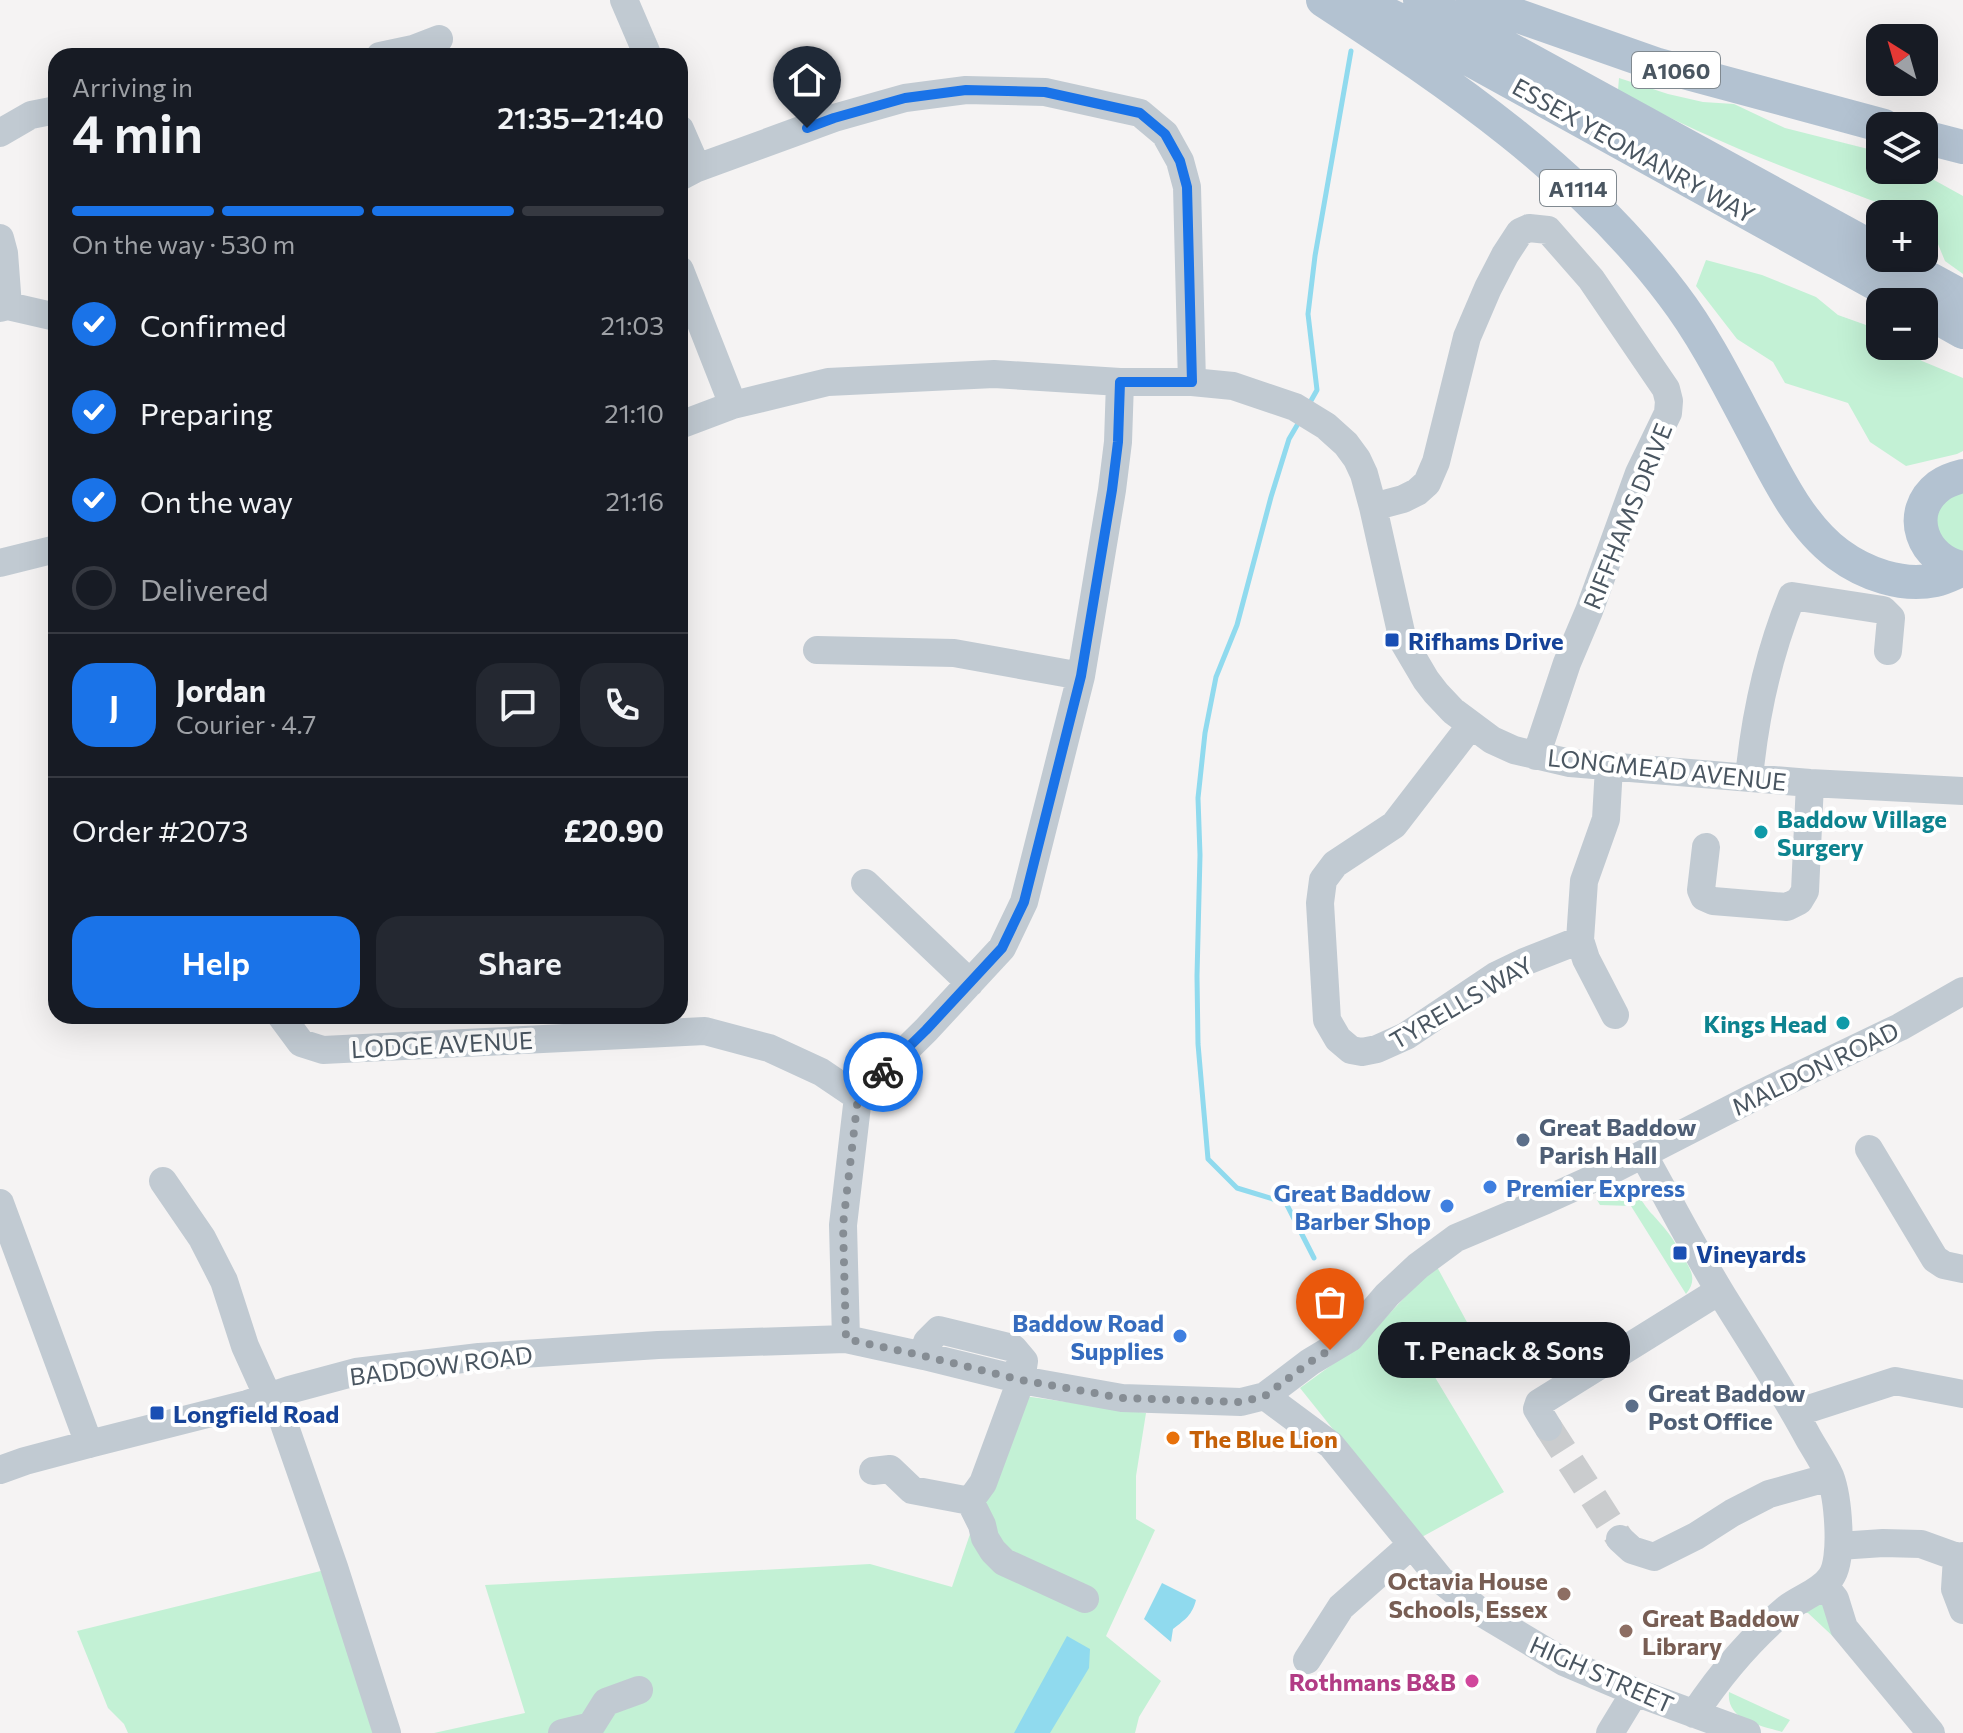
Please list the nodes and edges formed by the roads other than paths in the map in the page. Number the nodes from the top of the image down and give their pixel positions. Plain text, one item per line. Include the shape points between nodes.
1 (624, 0) edge
2 (1323, 0) edge
3 (1359, 0) edge
4 (1420, 0) edge
5 (1473, 0) edge
6 (423, 36) dead end
7 (397, 48) edge
8 (645, 48) edge
9 (48, 112) edge
10 (1866, 121) edge
11 (0, 133) edge
12 (1938, 141) edge
13 (1963, 147) edge
14 (689, 172) edge
15 (0, 238) edge
16 (1866, 244) edge
17 (1917, 272) edge
18 (1884, 288) edge
19 (688, 290) edge
20 (1963, 297) edge
21 (4, 307) edge
22 (48, 315) edge
23 (1938, 318) edge
24 (1963, 332) edge
25 (1120, 382) junction
26 (1192, 382) junction
27 (733, 405) junction
28 (688, 422) edge
29 (1963, 476) edge
30 (1373, 507) junction
31 (48, 551) edge
32 (0, 563) edge
33 (1963, 569) edge
34 (817, 650) dead end
35 (1888, 651) dead end
36 (1081, 676) junction
37 (1471, 725) junction
38 (1536, 756) junction
39 (1609, 767) junction
40 (1749, 778) junction
41 (1810, 783) junction
42 (1963, 791) edge
43 (1706, 847) dead end
44 (865, 883) dead end
45 (1580, 940) junction
46 (970, 983) junction
47 (1961, 996) edge
48 (1615, 1015) dead end
49 (287, 1024) edge
50 (624, 1026) edge
51 (858, 1097) junction
52 (1869, 1149) dead end
53 (1643, 1154) junction
54 (163, 1181) dead end
55 (0, 1203) edge
56 (1963, 1269) edge
57 (1719, 1291) junction
58 (846, 1339) junction
59 (1021, 1380) junction
60 (1963, 1394) edge
61 (271, 1396) junction
62 (1265, 1396) junction
63 (1796, 1413) junction
64 (1548, 1427) tunnel mouth
65 (89, 1444) junction
66 (0, 1470) edge
67 (873, 1471) dead end
68 (1830, 1477) junction
69 (970, 1501) junction
70 (1620, 1539) tunnel mouth
71 (1411, 1545) junction
72 (1839, 1546) junction
73 (1960, 1556) edge
74 (1824, 1585) junction
75 (1085, 1599) dead end
76 (1963, 1610) edge
77 (1307, 1660) dead end
78 (639, 1690) dead end
79 (1635, 1692) junction
80 (1694, 1714) junction
81 (387, 1733) edge
82 (562, 1733) edge
83 (1610, 1733) edge
84 (1747, 1733) edge
85 (1931, 1733) edge

1 - 8 street
2 - 33 main road, A1114 via 1486,112 1578,188 1617,228 1693,323 1774,472 1825,543 1856,565 1906,582 1935,580
3 - 18 main road, ESSEX YEOMANRY WAY / A1114
4 - 16 main road, ESSEX YEOMANRY WAY
5 - 10 main road, A1060 via 1658,65
6 - 7 street
9 - 11 street
12 - 13 main road
14 - 26 street via 834,118 905,98 966,90 1045,92 1140,113 1165,134 1187,187
15 - 21 street
17 - 20 main road
19 - 27 street
21 - 22 street
23 - 24 main road
25 - 26 street, LONGMEAD AVENUE
25 - 27 street, LONGMEAD AVENUE via 994,374 828,382
25 - 36 street via 1112,490
26 - 30 street, LONGMEAD AVENUE via 1233,386 1295,407 1326,426 1357,459
27 - 28 street, LONGMEAD AVENUE
29 - 33 main road via 1941,484 1930,496 1921,528 1937,558
30 - 37 street, LONGMEAD AVENUE via 1403,641 1426,680
30 - 38 street, RIFFHAMS DRIVE via 1403,499 1427,483 1467,337 1505,255 1533,219 1591,279 1669,401
31 - 32 street
34 - 36 street via 954,653
35 - 40 street via 1891,618 1883,610 1794,585 1762,693
36 - 46 street via 1024,902 1002,948
37 - 38 street, LONGMEAD AVENUE via 1503,745
37 - 45 street, TYRELLS WAY via 1394,825 1335,864 1323,880 1327,1020 1351,1050 1377,1049 1406,1036 1497,975
38 - 39 street, LONGMEAD AVENUE
39 - 40 street, LONGMEAD AVENUE
39 - 45 street via 1606,819 1584,881
40 - 41 street, LONGMEAD AVENUE
41 - 42 street, LONGMEAD AVENUE
41 - 43 street via 1805,891 1799,901 1787,907 1704,897
44 - 46 street
45 - 48 street
46 - 51 street
47 - 53 street, MALDON ROAD
49 - 50 street, LODGE AVENUE via 301,1043 323,1050
50 - 51 street, LODGE AVENUE via 705,1031 769,1048 821,1072
51 - 58 street via 843,1225
52 - 56 street via 1935,1259
53 - 57 street
53 - 62 street, MALDON ROAD via 1456,1238 1387,1295 1350,1338
54 - 61 street via 224,1281 245,1346
55 - 65 street
57 - 63 street
57 - 64 street via 1539,1403
58 - 59 street, BADDOW ROAD
58 - 61 street, BADDOW ROAD via 479,1357 356,1372
59 - 62 street, BADDOW ROAD via 1122,1398 1241,1402
59 - 69 street via 983,1483
60 - 63 street via 1895,1381
61 - 65 street, BADDOW ROAD
61 - 81 street
62 - 71 street, HIGH STREET via 1331,1445
63 - 68 street
65 - 66 street, BADDOW ROAD
67 - 69 street via 890,1469 912,1490
68 - 70 street via 1769,1494 1654,1557 1632,1550
68 - 72 street
69 - 75 street via 985,1538 1004,1562
71 - 77 street via 1341,1607
71 - 79 street, HIGH STREET via 1441,1580 1482,1613 1564,1662
72 - 73 street via 1921,1544
72 - 74 street via 1832,1576
73 - 76 street via 1955,1589
74 - 80 street via 1749,1643
74 - 85 street via 1835,1599 1844,1628
78 - 82 street via 606,1702 591,1726
79 - 80 street, HIGH STREET
79 - 83 street
80 - 84 street, HIGH STREET

